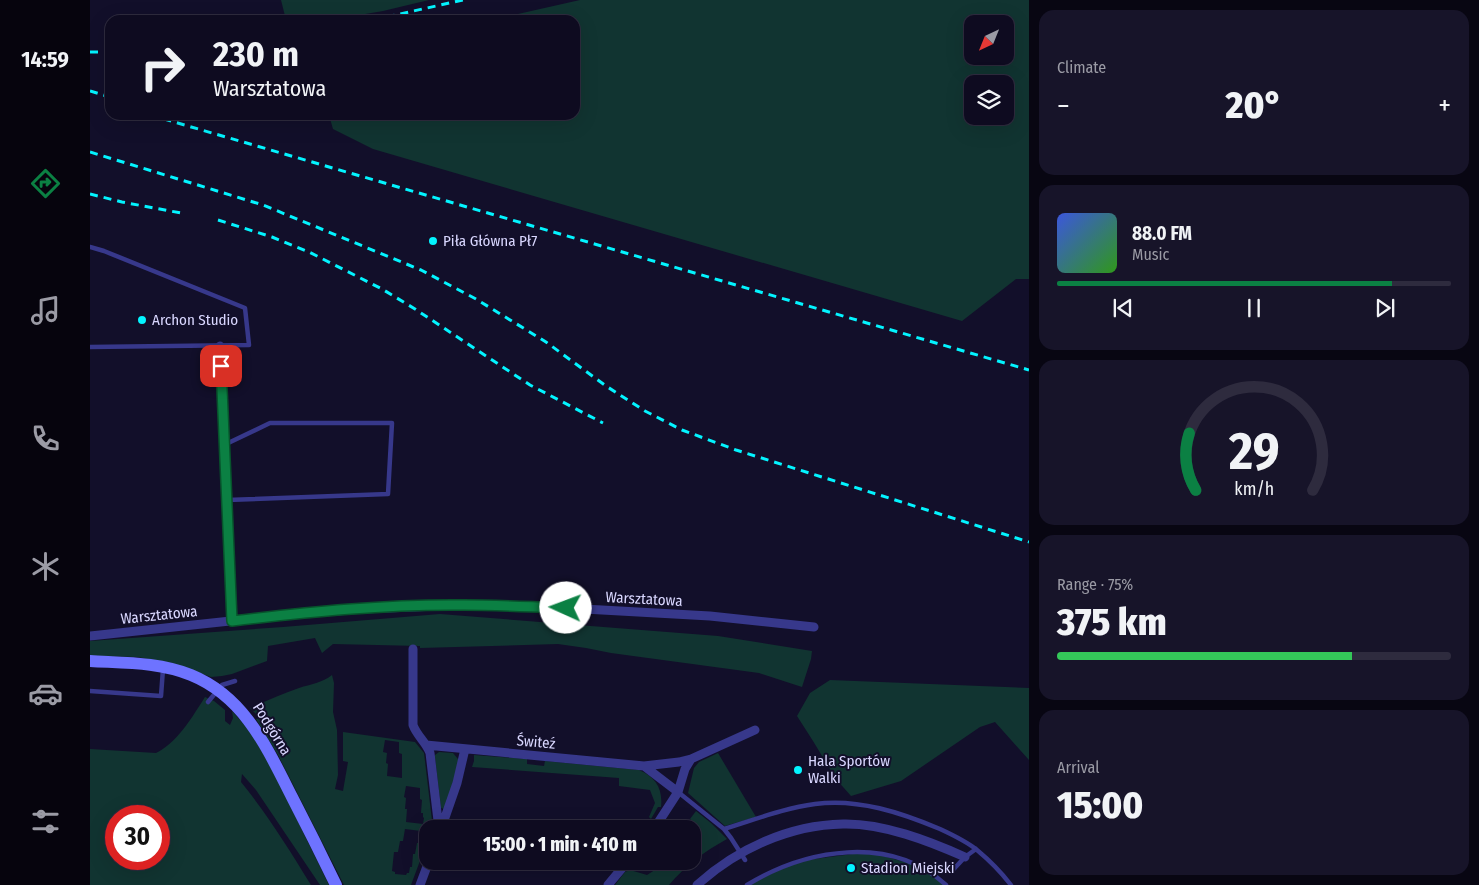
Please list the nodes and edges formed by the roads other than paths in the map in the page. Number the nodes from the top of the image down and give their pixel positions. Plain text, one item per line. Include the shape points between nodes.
1 (90, 247) edge
2 (220, 346) junction
3 (90, 347) edge
4 (224, 445) junction
5 (226, 500) junction
6 (232, 621) junction
7 (814, 627) dead end
8 (90, 636) edge
9 (413, 649) dead end
10 (90, 661) edge
11 (163, 667) junction
12 (235, 681) dead end
13 (218, 690) junction
14 (90, 691) edge
15 (208, 702) dead end
16 (754, 730) dead end
17 (426, 745) junction
18 (465, 749) junction
19 (691, 760) junction
20 (644, 766) junction
21 (678, 792) junction
22 (439, 820) edge
23 (443, 820) edge
24 (660, 820) edge
25 (724, 829) junction
26 (976, 849) junction
27 (743, 856) junction
28 (965, 857) junction
29 (426, 870) edge
30 (620, 870) edge
31 (951, 872) dead end
32 (336, 885) edge
33 (420, 885) edge
34 (608, 885) edge
35 (697, 885) edge
36 (747, 885) edge
37 (946, 885) edge
38 (1011, 885) edge

1 - 2 lane via 245,308 249,345
2 - 3 lane
2 - 4 street
4 - 5 street
4 - 5 lane via 270,423 392,423 388,494
5 - 6 street
6 - 7 street, Warsztatowa via 362,609 463,605 710,616
6 - 8 street, Warsztatowa
9 - 17 street via 413,725
10 - 11 street, Podgórna
11 - 13 street, Podgórna via 191,675
11 - 14 lane via 161,696
12 - 13 lane via 222,685
13 - 15 lane
13 - 32 street, Podgórna via 256,729
16 - 19 street, Świteź
17 - 18 street, Świteź
17 - 22 street via 430,753
18 - 20 street, Świteź
18 - 23 street
19 - 20 street, Świteź
19 - 21 street
20 - 21 street
21 - 24 street
21 - 25 lane
25 - 26 lane via 777,813 841,802 919,820
25 - 27 lane
26 - 28 lane
26 - 38 lane
27 - 28 street via 777,836 807,828 845,824 902,833
27 - 35 street via 720,867
28 - 31 lane
29 - 33 street
30 - 34 street
36 - 37 lane via 770,871 799,861 868,852 894,856 927,870

